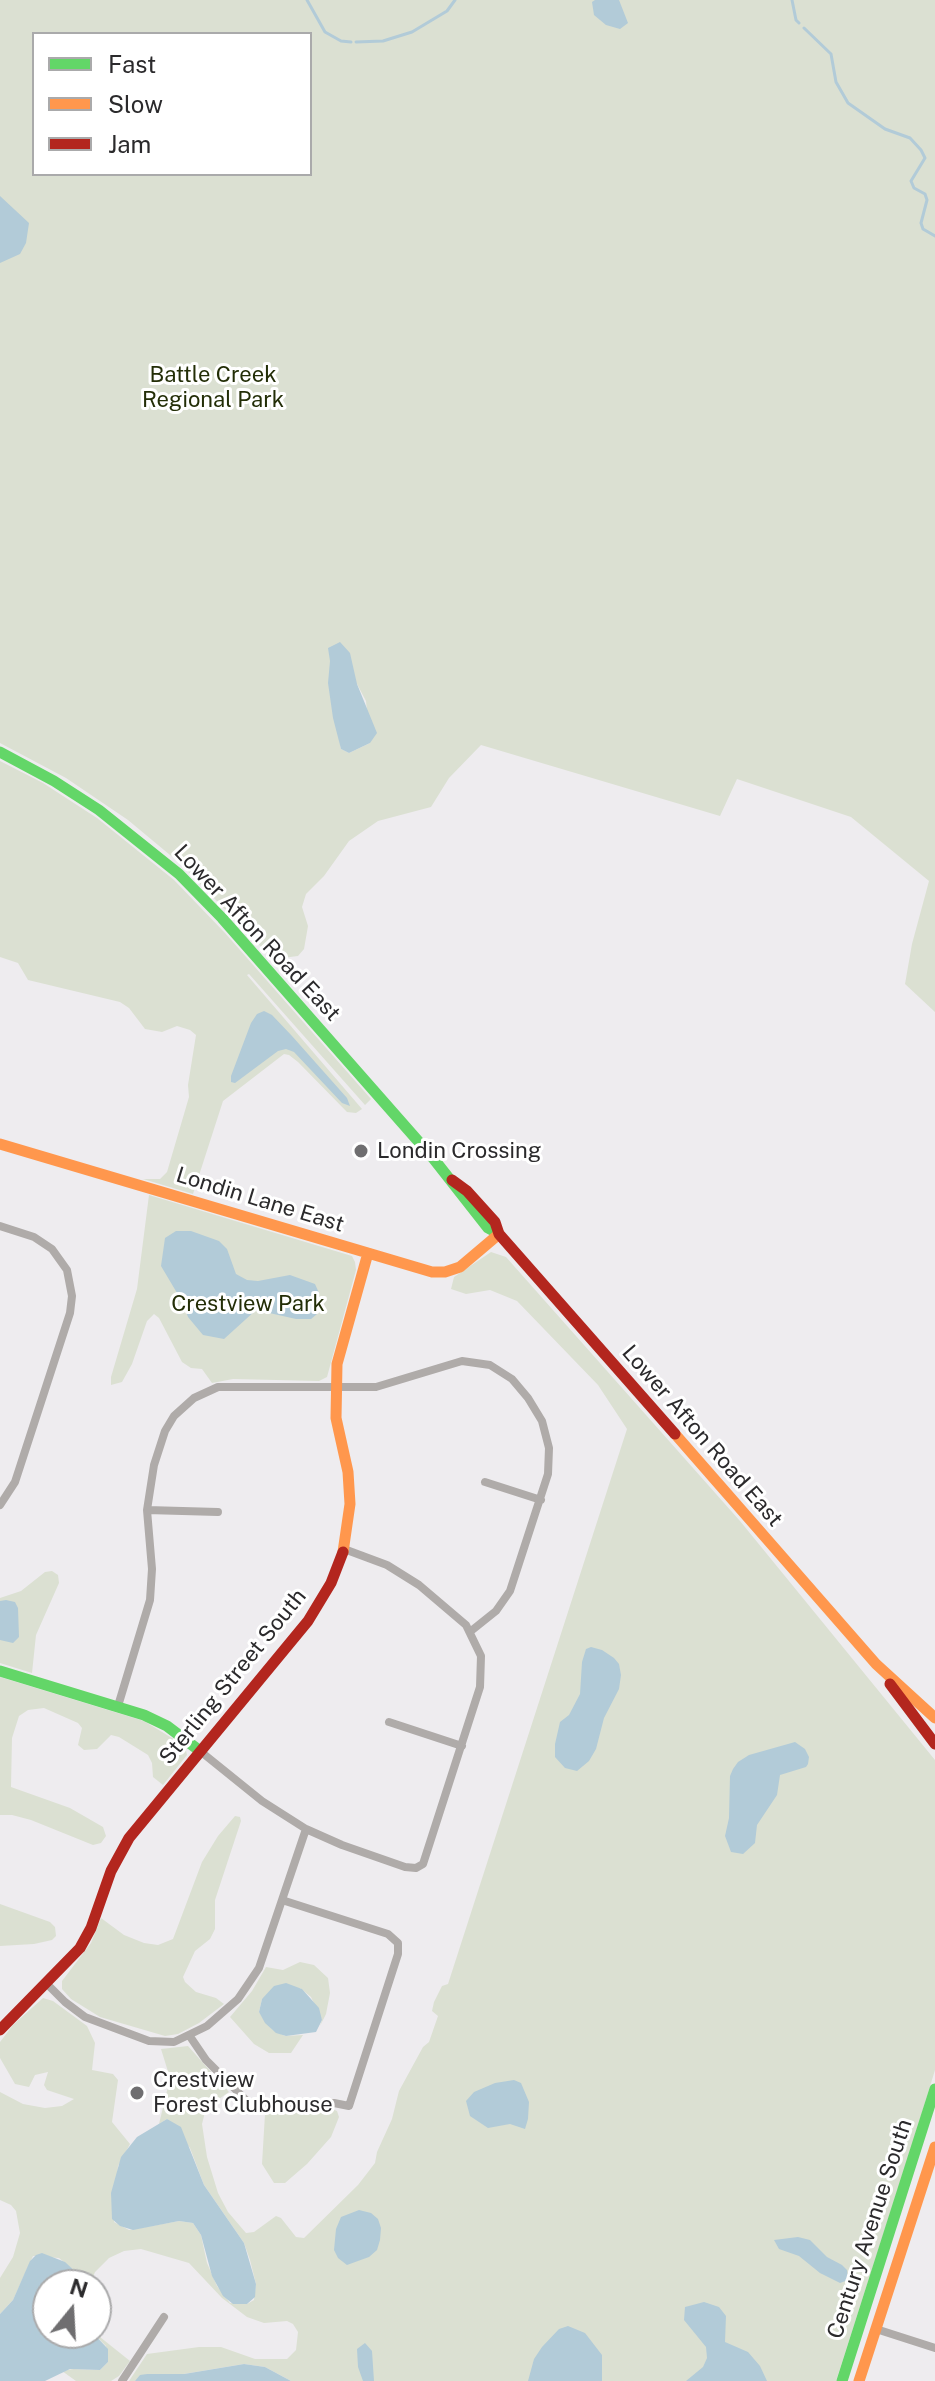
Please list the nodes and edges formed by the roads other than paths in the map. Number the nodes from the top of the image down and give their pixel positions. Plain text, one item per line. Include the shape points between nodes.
1 (0, 752) edge
2 (0, 1144) edge
3 (0, 1226) edge
4 (499, 1234) junction
5 (368, 1253) junction
6 (335, 1388) junction
7 (485, 1482) dead end
8 (541, 1500) junction
9 (0, 1505) edge
10 (147, 1510) junction
11 (218, 1512) dead end
12 (344, 1549) junction
13 (471, 1631) junction
14 (876, 1664) junction
15 (0, 1671) edge
16 (118, 1706) junction
17 (935, 1718) edge
18 (389, 1722) dead end
19 (935, 1744) edge
20 (462, 1746) junction
21 (200, 1751) junction
22 (306, 1829) junction
23 (282, 1900) junction
24 (47, 1984) junction
25 (0, 2030) edge
26 (189, 2035) junction
27 (935, 2089) edge
28 (930, 2125) edge
29 (935, 2147) edge
30 (164, 2317) dead end
31 (876, 2329) junction
32 (935, 2348) edge
33 (122, 2381) edge
34 (842, 2381) edge
35 (859, 2381) edge

1 - 4 main road, Lower Afton Road East via 99,810 179,874 495,1222
2 - 5 main road, Londin Lane East
3 - 9 street via 52,1249 69,1273 72,1296 15,1482
4 - 5 main road, Londin Lane East via 463,1266 445,1272
4 - 14 main road, Lower Afton Road East
5 - 6 main road, Sterling Street South via 340,1348
6 - 8 street via 387,1386 459,1362 500,1370 528,1398 545,1429 549,1463
6 - 10 street via 227,1386 194,1398 165,1431
6 - 12 main road, Sterling Street South via 350,1487
7 - 8 street
8 - 13 street via 509,1594
10 - 11 street
10 - 16 street via 151,1594
12 - 13 street via 401,1572
12 - 21 main road, Sterling Street South via 313,1614
13 - 20 street via 482,1677
14 - 17 main road, Lower Afton Road East
14 - 19 main road, Lower Afton Road East
15 - 16 main road
16 - 21 main road via 160,1722
18 - 20 street
20 - 22 street via 418,1867 405,1867
21 - 22 street
21 - 24 main road, Sterling Street South via 129,1838 85,1941
22 - 23 street
23 - 26 street via 249,1984 219,2018
23 - 26 street via 388,1934 398,1944 349,2106 253,2105 204,2058
24 - 25 main road, Sterling Street South
24 - 26 street via 76,2011 105,2026 158,2042
27 - 28 main road, Century Avenue South
28 - 34 main road, Century Avenue South
29 - 31 main road, Century Avenue South
30 - 33 street
31 - 32 street
31 - 35 main road, Century Avenue South

